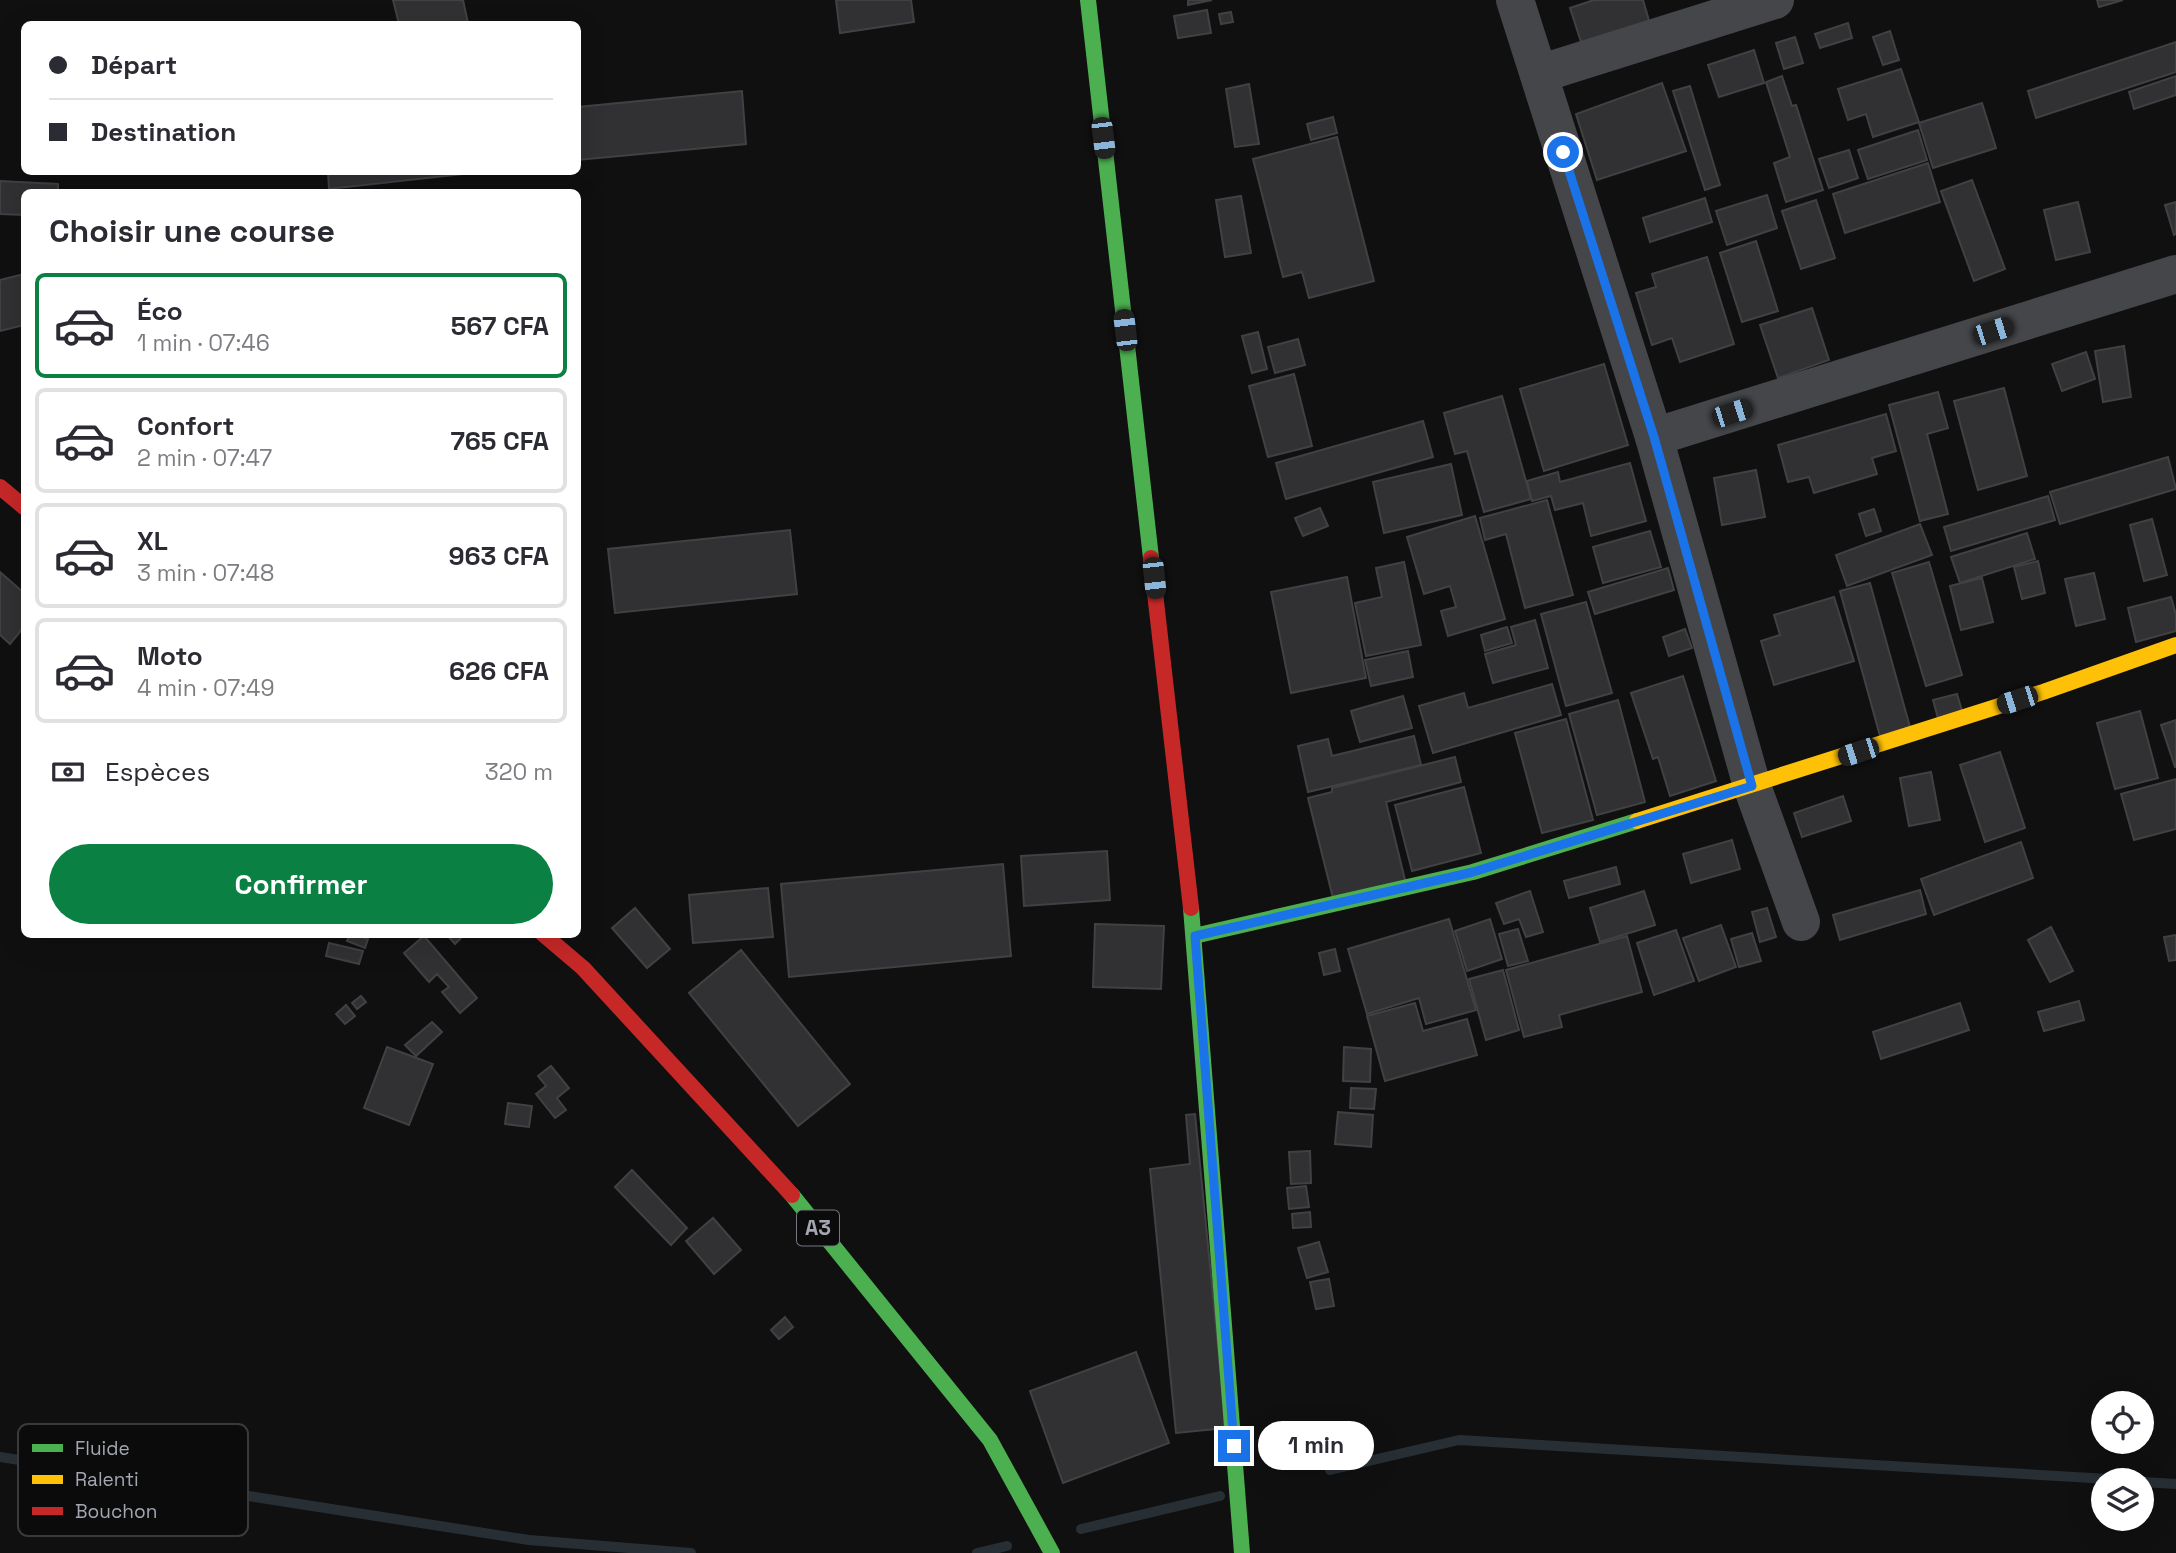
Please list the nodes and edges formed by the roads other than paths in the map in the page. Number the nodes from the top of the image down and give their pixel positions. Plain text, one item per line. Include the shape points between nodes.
1 (1088, 0) edge
2 (1515, 0) edge
3 (1775, 0) edge
4 (1539, 74) junction
5 (2176, 274) edge
6 (1654, 437) junction
7 (0, 487) edge
8 (21, 504) edge
9 (2176, 645) edge
10 (1752, 786) junction
11 (1801, 922) dead end
12 (1195, 936) junction
13 (548, 938) edge
14 (1052, 1553) edge
15 (1242, 1553) edge

1 - 12 main road
2 - 4 street
3 - 4 street
4 - 6 street
5 - 6 street
6 - 10 street
7 - 8 main road
9 - 10 main road
10 - 11 street
10 - 12 main road via 1473,872
12 - 15 main road
13 - 14 main road, A3 via 583,968 786,1188 990,1440

